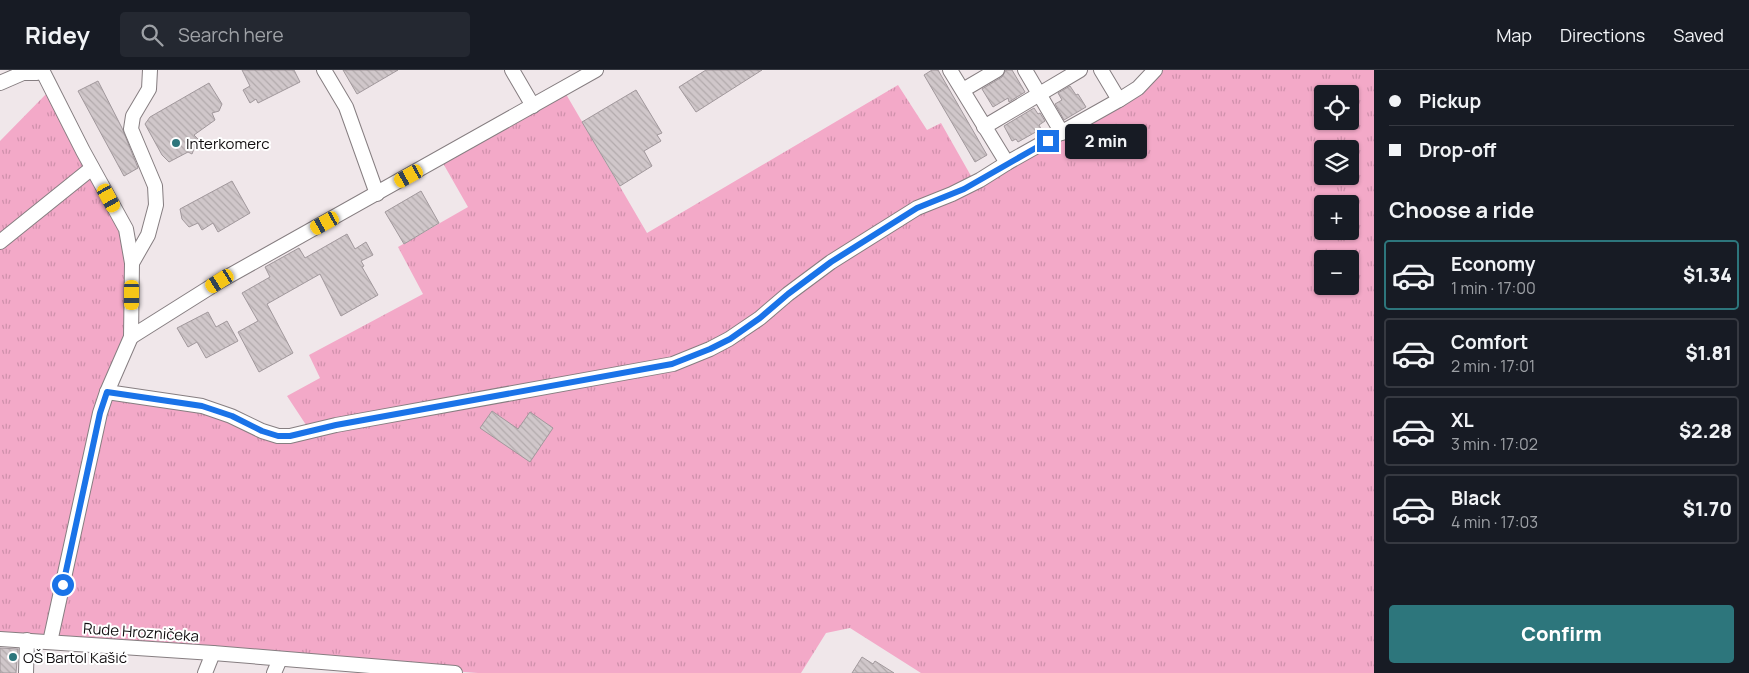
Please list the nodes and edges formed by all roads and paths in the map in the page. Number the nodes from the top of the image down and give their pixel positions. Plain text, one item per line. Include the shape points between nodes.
1 (42, 70) edge
2 (150, 70) edge
3 (324, 70) edge
4 (512, 70) edge
5 (596, 70) edge
6 (950, 70) edge
7 (997, 70) edge
8 (1024, 70) edge
9 (1080, 70) edge
10 (1101, 70) edge
11 (1155, 70) edge
12 (0, 83) edge
13 (962, 90) junction
14 (1039, 95) junction
15 (1119, 100) junction
16 (533, 106) junction
17 (984, 127) junction
18 (1062, 133) junction
19 (1007, 163) junction
20 (92, 168) junction
21 (377, 194) junction
22 (0, 242) edge
23 (132, 263) junction
24 (131, 337) junction
25 (107, 392) junction
26 (0, 640) edge
27 (27, 640) junction
28 (50, 642) junction
29 (213, 653) junction
30 (280, 659) junction
31 (324, 668) edge
32 (380, 670) edge
33 (420, 672) edge
34 (26, 673) edge
35 (205, 673) edge
36 (274, 673) edge
37 (455, 673) edge

1 - 12 street via 23,73
1 - 20 street
2 - 23 street via 149,89 133,116 131,129 154,186 156,205 148,235
3 - 21 street via 346,107
4 - 16 street
5 - 16 street
6 - 13 street
7 - 13 street
8 - 14 street
9 - 14 street
10 - 15 street
11 - 15 street via 1138,88
13 - 17 street
14 - 17 street
14 - 18 street
15 - 18 street
16 - 21 street
17 - 19 street
18 - 19 street
19 - 25 street via 952,194 917,208 838,257 730,339 672,364 290,436 262,431 202,406
20 - 22 street
20 - 23 street via 126,229
21 - 24 street via 220,281
23 - 24 street
24 - 25 street
25 - 28 street
26 - 27 street, Rude Hrozničeka
27 - 28 street, Rude Hrozničeka
27 - 34 street
28 - 29 street, Rude Hrozničeka
29 - 30 street, Rude Hrozničeka
29 - 35 street
30 - 31 street, Rude Hrozničeka
30 - 36 street
31 - 32 street, Rude Hrozničeka
32 - 33 street, Rude Hrozničeka
33 - 37 street, Rude Hrozničeka

